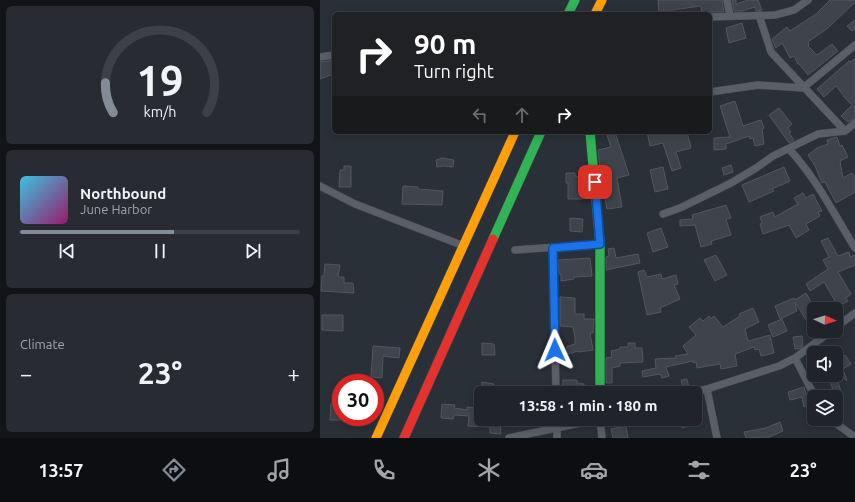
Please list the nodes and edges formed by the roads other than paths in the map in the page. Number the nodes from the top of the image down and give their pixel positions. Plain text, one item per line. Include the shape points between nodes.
1 (575, 0) edge
2 (602, 0) edge
3 (726, 0) edge
4 (808, 0) edge
5 (569, 12) edge
6 (596, 12) edge
7 (759, 15) junction
8 (730, 16) junction
9 (712, 17) edge
10 (855, 45) edge
11 (332, 55) edge
12 (320, 57) edge
13 (803, 88) junction
14 (712, 92) edge
15 (855, 122) edge
16 (845, 131) junction
17 (514, 134) edge
18 (540, 134) edge
19 (590, 134) edge
20 (789, 148) junction
21 (320, 186) edge
22 (664, 214) dead end
23 (853, 239) edge
24 (600, 244) junction
25 (464, 246) junction
26 (553, 248) junction
27 (855, 248) edge
28 (515, 250) dead end
29 (855, 313) edge
30 (843, 322) edge
31 (822, 338) edge
32 (795, 358) junction
33 (556, 386) edge
34 (600, 386) edge
35 (706, 390) junction
36 (811, 390) edge
37 (702, 391) edge
38 (566, 426) edge
39 (600, 426) edge
40 (839, 426) edge
41 (557, 428) junction
42 (851, 435) edge
43 (376, 438) edge
44 (404, 438) edge
45 (509, 438) edge
46 (557, 438) edge
47 (602, 438) edge
48 (717, 438) edge

1 - 5 street
2 - 6 street
3 - 8 street
4 - 7 street via 794,10 776,15
7 - 8 street
7 - 13 street via 771,52
8 - 9 street
10 - 13 street
11 - 12 street
13 - 14 street via 758,85
13 - 16 street
15 - 16 street
16 - 20 street via 818,134
17 - 25 street
18 - 44 street
19 - 24 street
20 - 22 street via 731,183
20 - 23 street via 802,162
21 - 25 street via 356,204
23 - 27 street
24 - 26 street
24 - 34 street
25 - 43 street
26 - 28 street
26 - 33 street
29 - 30 street
31 - 32 street
32 - 35 street via 779,366
32 - 36 street
35 - 37 street
35 - 48 street
38 - 41 street
39 - 47 street
40 - 42 street
41 - 45 street
41 - 46 street

